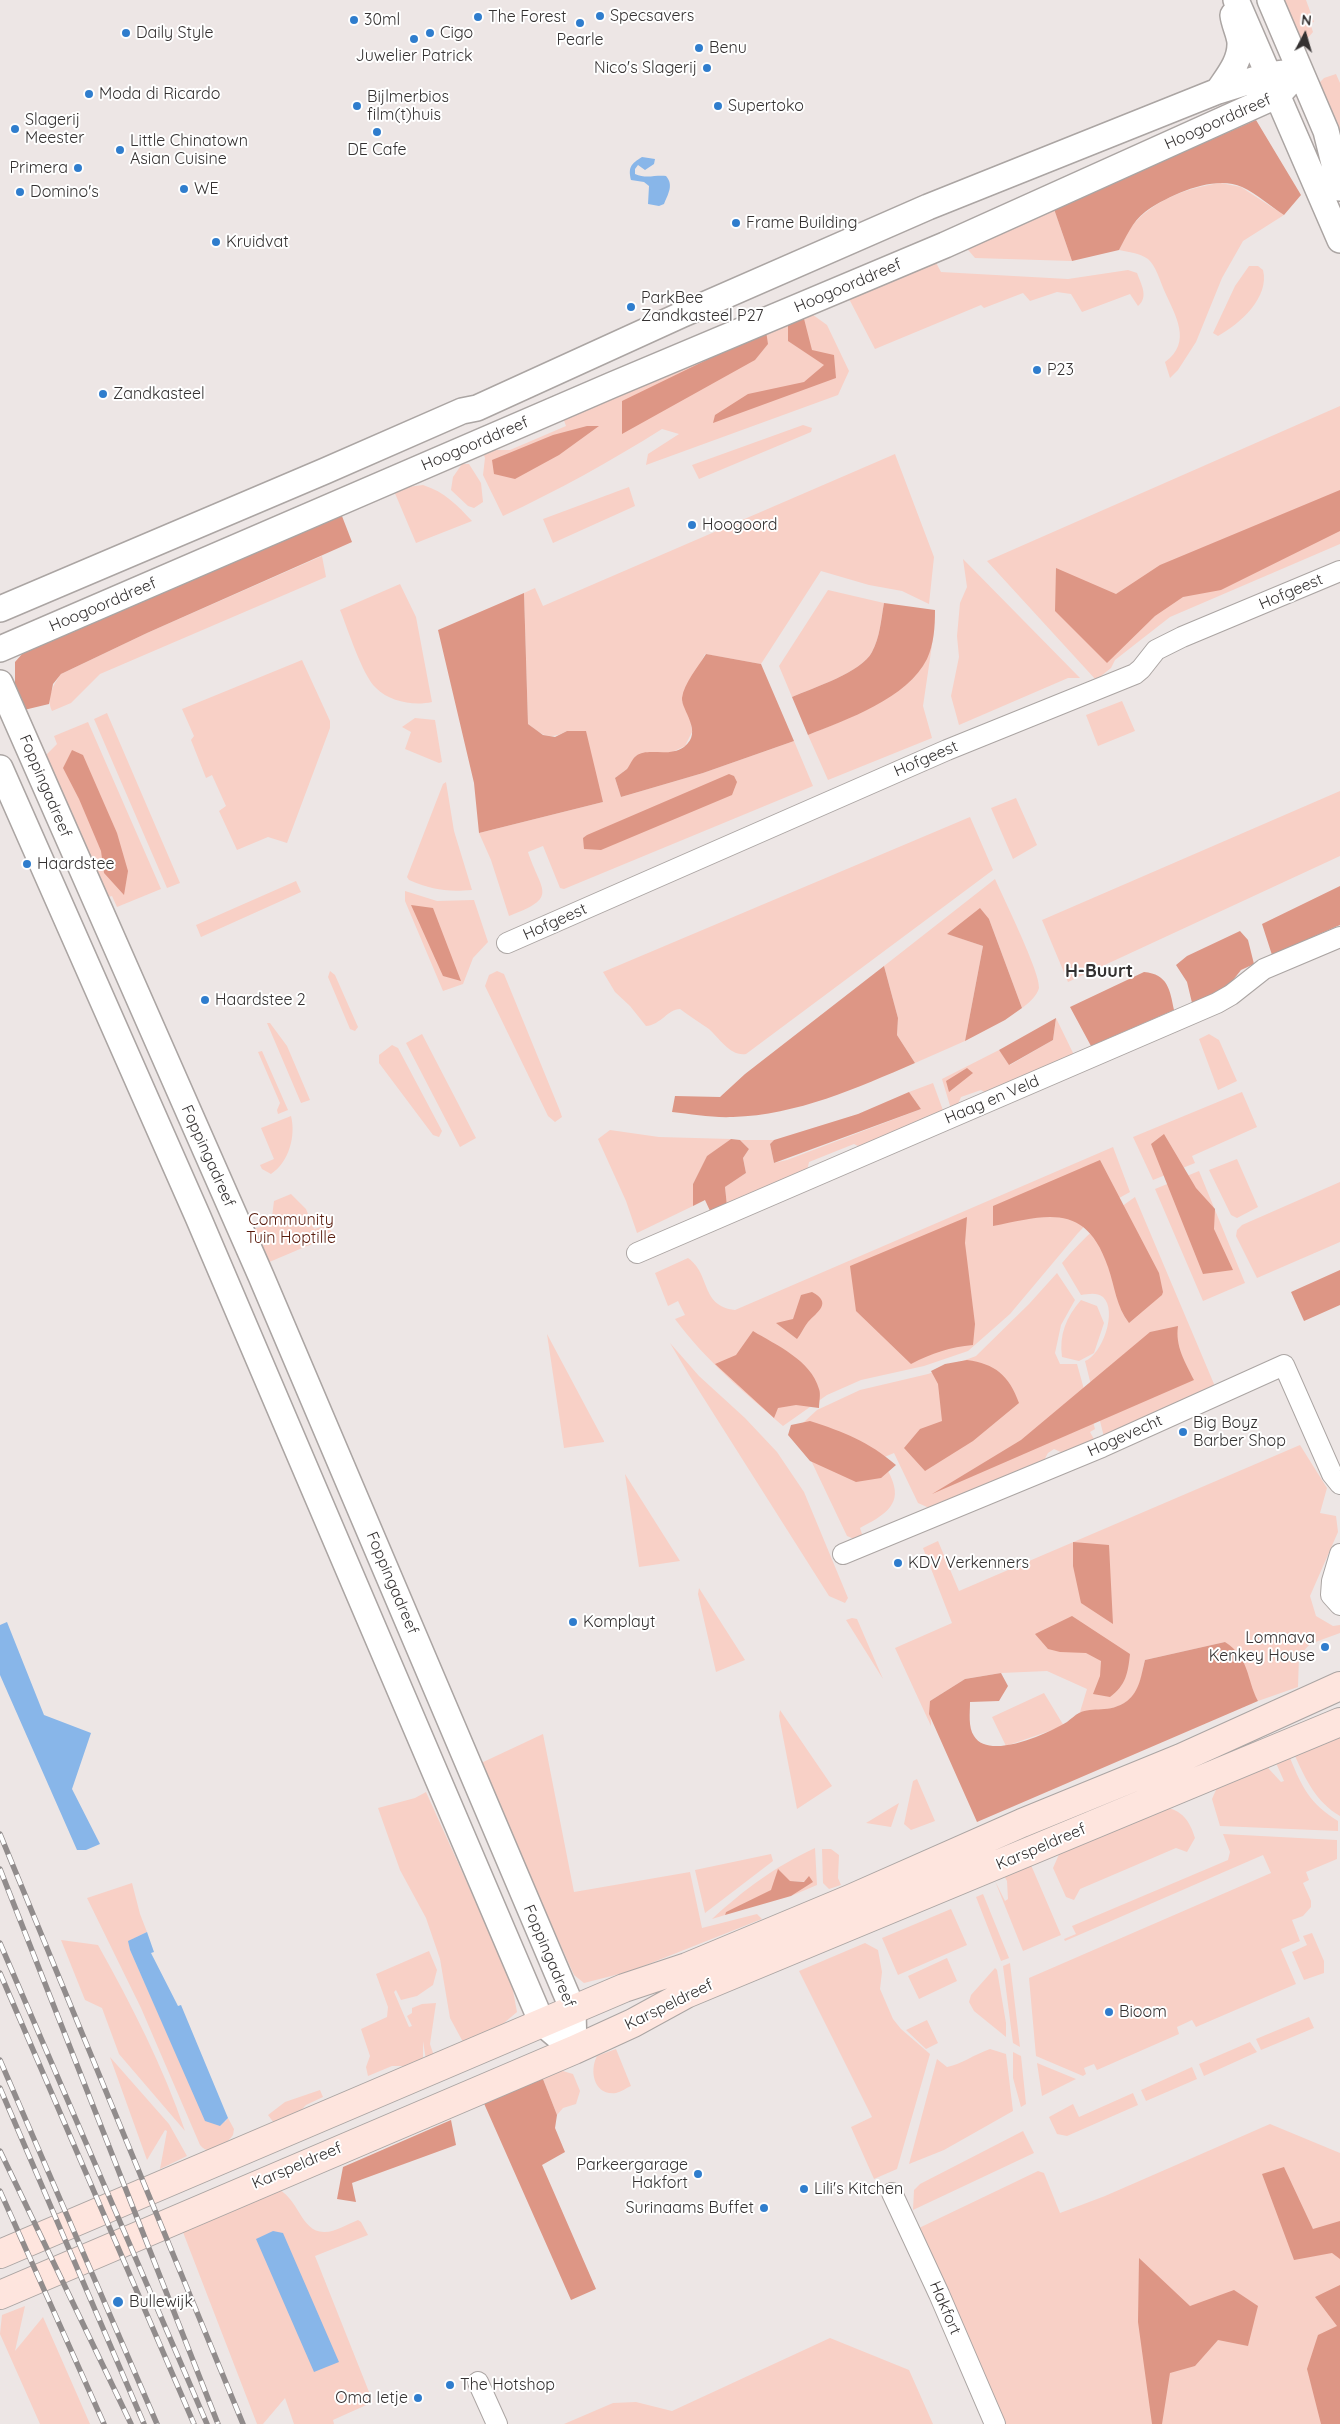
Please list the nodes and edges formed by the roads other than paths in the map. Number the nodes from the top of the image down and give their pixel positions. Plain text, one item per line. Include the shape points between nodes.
1 (1234, 0) edge
2 (1270, 0) edge
3 (1300, 71) junction
4 (1273, 85) junction
5 (1218, 91) junction
6 (1239, 112) junction
7 (1295, 135) junction
8 (1331, 185) edge
9 (1340, 239) edge
10 (1340, 571) edge
11 (0, 609) edge
12 (0, 649) edge
13 (0, 683) edge
14 (1, 771) edge
15 (1340, 937) edge
16 (507, 943) dead end
17 (637, 1253) dead end
18 (1340, 1484) edge
19 (843, 1554) dead end
20 (1340, 1554) edge
21 (1340, 1605) edge
22 (1340, 1686) edge
23 (1340, 1722) edge
24 (855, 1910) junction
25 (573, 2010) junction
26 (542, 2023) junction
27 (574, 2050) junction
28 (892, 2193) dead end
29 (0, 2254) edge
30 (0, 2295) edge
31 (478, 2382) dead end
32 (497, 2424) edge
33 (995, 2424) edge

1 - 4 street
1 - 5 street via 1239,55
2 - 3 street
3 - 4 street, Hoogoorddreef
3 - 8 street via 1326,130
4 - 5 street, Hoogoorddreef
4 - 6 street, Hoogoorddreef
4 - 7 street
5 - 11 street, Hoogoorddreef via 928,207 476,408 462,411
6 - 7 street via 1277,122
6 - 12 street, Hoogoorddreef via 945,245
7 - 8 street
8 - 9 street
10 - 16 street, Hofgeest via 1156,650 1135,674 938,754
13 - 25 street, Foppingadreef via 261,1276
14 - 26 street, Foppingadreef via 209,1243
15 - 17 street, Haag en Veld via 1264,969 1231,996 1217,1003
18 - 19 street, Hogevecht via 1332,1474 1284,1365 1102,1447
20 - 21 street via 1331,1595
22 - 24 main road, Karspeldreef via 1181,1758 986,1838
23 - 24 main road, Karspeldreef via 997,1865
24 - 25 main road, Karspeldreef via 624,1988
24 - 27 main road, Karspeldreef
25 - 26 main road, Karspeldreef
25 - 27 street, Foppingadreef
26 - 27 street, Foppingadreef
26 - 29 main road, Karspeldreef
27 - 30 main road, Karspeldreef
28 - 33 street, Hakfort
31 - 32 street

